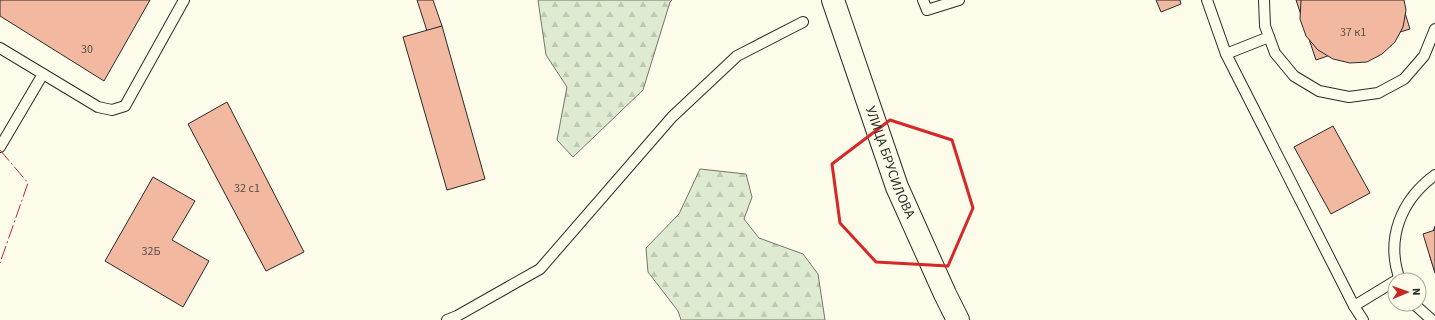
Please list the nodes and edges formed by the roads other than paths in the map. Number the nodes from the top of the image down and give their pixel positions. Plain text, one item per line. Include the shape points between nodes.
1 (184, 0) edge
2 (833, 0) edge
3 (923, 0) edge
4 (959, 0) edge
5 (1207, 0) edge
6 (1264, 0) edge
7 (803, 22) dead end
8 (1435, 29) edge
9 (1269, 36) junction
10 (0, 48) edge
11 (1226, 54) junction
12 (43, 74) junction
13 (0, 147) edge
14 (1435, 175) edge
15 (1397, 272) edge
16 (1387, 286) edge
17 (1354, 306) junction
18 (1423, 312) edge
19 (447, 320) edge
20 (958, 320) edge
21 (1363, 320) edge
22 (1432, 320) edge

1 - 12 lane via 125,106 112,110 98,107
2 - 20 street, УЛИЦА БРУСИЛОВА via 897,187
3 - 4 lane via 926,10
5 - 11 lane
6 - 9 lane via 1264,26
7 - 19 lane via 737,56 672,117 540,269
8 - 9 lane via 1424,56 1404,79 1378,93 1349,97 1319,91 1294,76 1275,53
9 - 11 lane
10 - 12 lane
11 - 17 lane
12 - 13 lane
14 - 15 lane via 1412,195 1398,221 1394,250
16 - 17 lane
17 - 21 lane
18 - 22 lane

